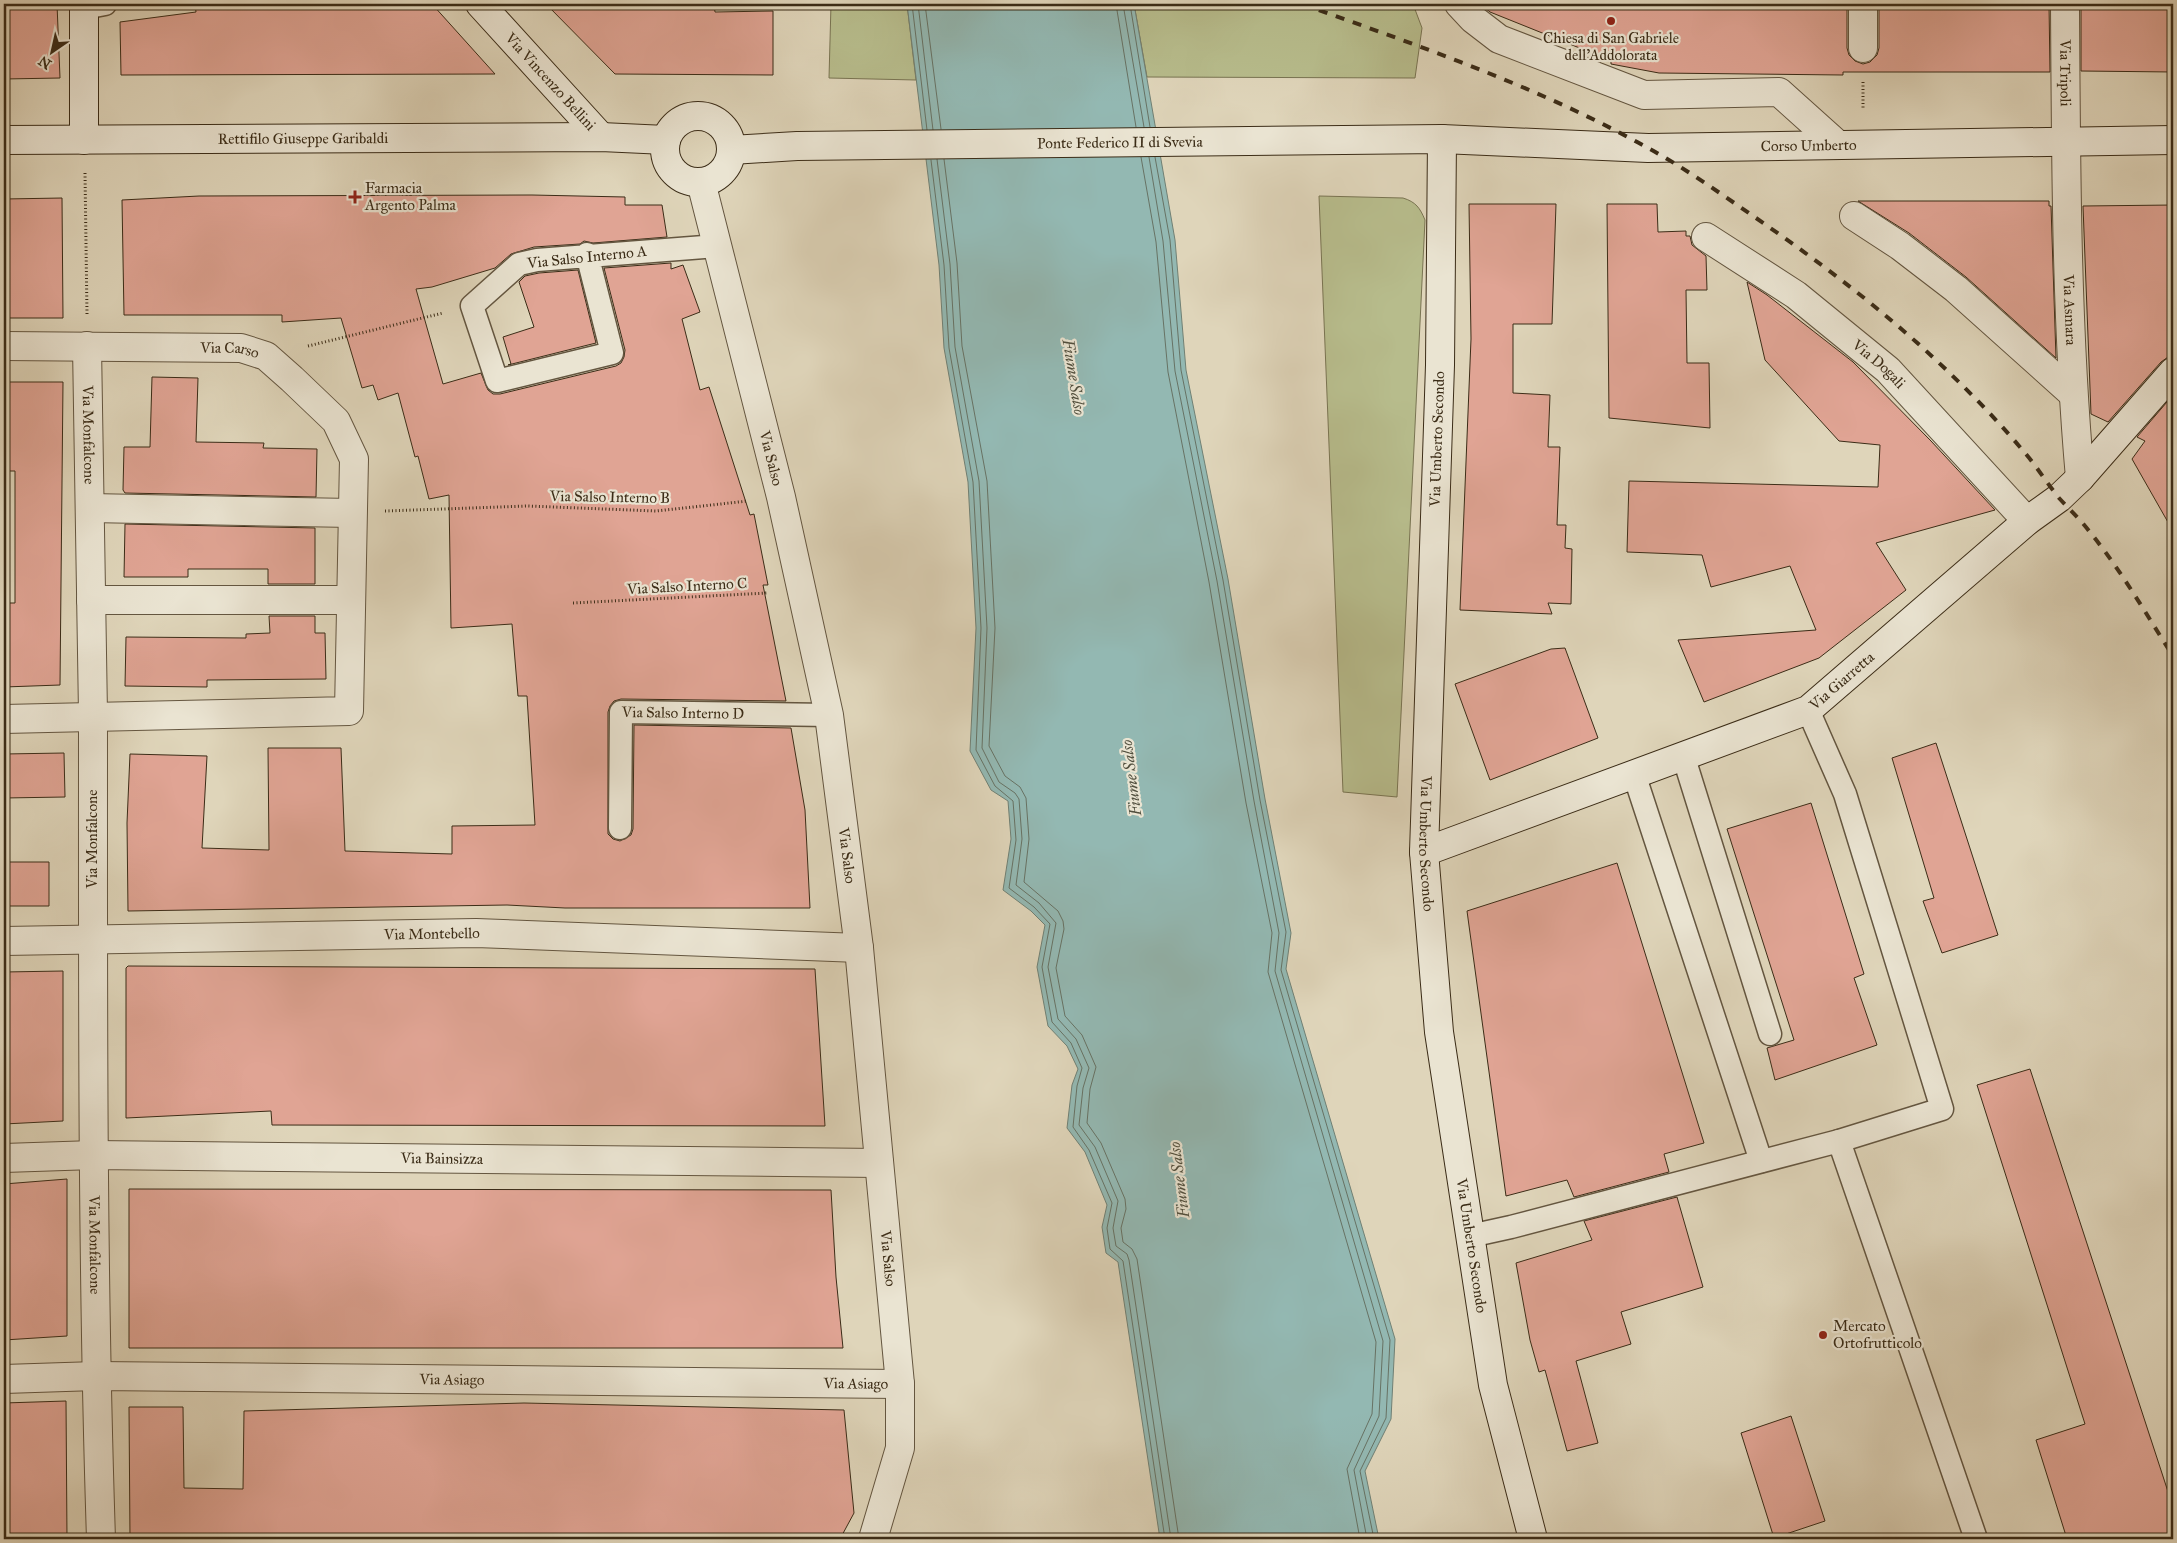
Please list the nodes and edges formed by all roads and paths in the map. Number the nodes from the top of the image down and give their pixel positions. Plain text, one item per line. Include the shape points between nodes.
1 (480, 4) edge
2 (1459, 4) edge
3 (1863, 4) edge
4 (2065, 4) edge
5 (91, 5) edge
6 (1862, 48) joint
7 (601, 137) junction
8 (1442, 139) junction
9 (4, 140) edge
10 (84, 140) junction
11 (666, 140) junction
12 (2173, 140) edge
13 (2066, 142) junction
14 (1851, 144) junction
15 (731, 150) junction
16 (701, 182) junction
17 (1854, 216) dead end
18 (1706, 237) dead end
19 (717, 246) junction
20 (587, 254) junction
21 (472, 306) junction
22 (4, 346) edge
23 (87, 346) junction
24 (266, 356) junction
25 (2173, 372) edge
26 (2072, 393) junction
27 (2080, 478) junction
28 (781, 497) junction
29 (90, 508) junction
30 (352, 513) junction
31 (2027, 520) junction
32 (801, 592) junction
33 (91, 600) junction
34 (351, 600) junction
35 (573, 603) dead end
36 (1808, 710) junction
37 (829, 715) junction
38 (92, 716) junction
39 (4, 719) edge
40 (1683, 755) junction
41 (1634, 774) junction
42 (620, 828) dead end
43 (1424, 852) junction
44 (92, 940) junction
45 (4, 941) edge
46 (859, 948) junction
47 (1770, 1034) dead end
48 (1839, 1140) junction
49 (94, 1155) junction
50 (4, 1158) edge
51 (1761, 1161) junction
52 (879, 1163) junction
53 (1470, 1236) junction
54 (96, 1376) junction
55 (4, 1379) edge
56 (900, 1384) junction
57 (101, 1539) edge
58 (873, 1539) edge
59 (1533, 1539) edge
60 (1976, 1539) edge

1 - 7 street, Via Vincenzo Bellini
2 - 14 street via 1499,39 1644,95 1779,92
3 - 6 street
4 - 13 street, Via Tripoli
5 - 10 street
6 - 14 path
7 - 10 street, Rettifilo Giuseppe Garibaldi
7 - 11 street, Rettifilo Giuseppe Garibaldi
8 - 14 street, Corso Umberto via 1648,148
8 - 15 street, Ponte Federico II di Svevia via 797,146
8 - 43 street, Via Umberto Secondo via 1440,365
9 - 10 street, Rettifilo Giuseppe Garibaldi
10 - 23 path
11 - 15 street via 674,126 687,117 703,116 718,122 728,135
11 - 16 street via 666,156 672,170 685,180
12 - 13 street, Corso Umberto
13 - 14 street, Corso Umberto
13 - 26 street, Via Asmara
15 - 16 street via 727,166 716,177
16 - 19 street, Via Salso
17 - 26 street via 1956,289
18 - 31 street, Via Dogali via 1796,295 1888,370
19 - 20 lane, Via Salso Interno A
19 - 28 street, Via Salso
20 - 21 lane, Via Salso Interno A via 519,264
20 - 21 lane via 612,354 496,381
21 - 24 path
22 - 23 street, Via Carso
23 - 24 street, Via Carso via 240,348
23 - 29 street, Via Monfalcone
24 - 30 street, Via Carso via 336,421 354,460
25 - 27 street, Via Giarretta
26 - 27 street, Via Asmara
27 - 31 street, Via Giarretta via 2059,498
28 - 30 path, Via Salso Interno B via 656,511 528,506
28 - 32 street, Via Salso
29 - 30 street
29 - 33 street, Via Monfalcone
30 - 34 street, Via Carso
31 - 36 street, Via Giarretta
32 - 35 path, Via Salso Interno C
32 - 37 street, Via Salso
33 - 34 street
33 - 38 street, Via Monfalcone
34 - 38 street, Via Carso via 349,711
36 - 40 street, Via Giarretta
36 - 48 lane via 1845,794 1942,1109
37 - 42 lane, Via Salso Interno D via 621,712
37 - 46 street, Via Salso
38 - 39 street
38 - 44 street, Via Monfalcone
40 - 41 street, Via Giarretta
40 - 47 lane
41 - 43 street, Via Giarretta
41 - 51 lane
43 - 53 street, Via Umberto Secondo via 1439,1032
44 - 45 street, Via Montebello
44 - 46 street, Via Montebello via 476,933
44 - 49 street, Via Monfalcone
46 - 52 street, Via Salso
48 - 51 lane
48 - 60 lane
49 - 50 street, Via Bainsizza
49 - 52 street, Via Bainsizza
49 - 54 street, Via Monfalcone
51 - 53 lane
52 - 56 street, Via Salso
53 - 59 street, Via Umberto Secondo via 1493,1385
54 - 55 street, Via Asiago
54 - 56 street, Via Asiago
54 - 57 street, Via Monfalcone
56 - 58 street, Via Salso via 900,1448

